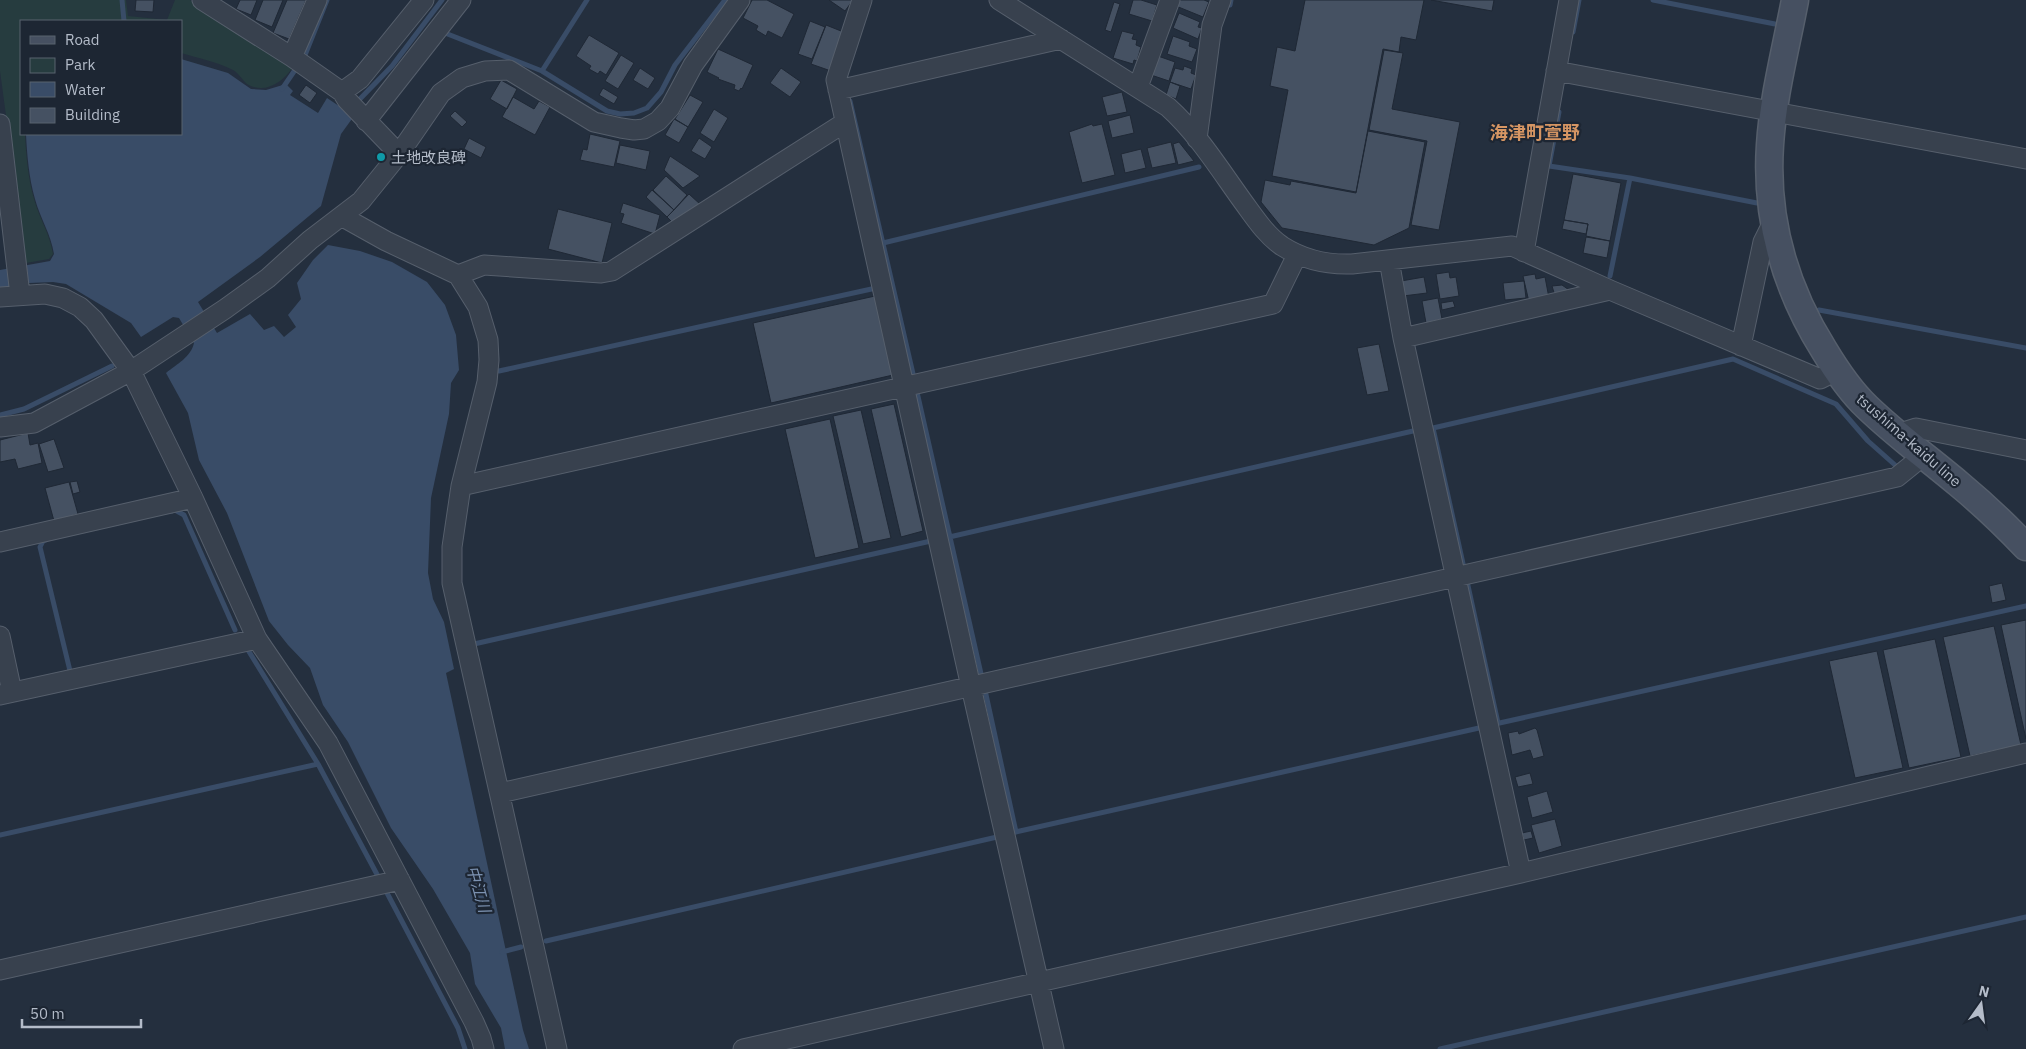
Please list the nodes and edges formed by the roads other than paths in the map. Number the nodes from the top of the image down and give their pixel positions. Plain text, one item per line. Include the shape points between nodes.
1 (202, 0) edge
2 (317, 0) edge
3 (424, 0) edge
4 (461, 0) edge
5 (740, 0) edge
6 (862, 0) edge
7 (999, 0) edge
8 (1170, 0) edge
9 (1221, 0) edge
10 (1569, 0) edge
11 (1795, 0) edge
12 (1061, 39) junction
13 (292, 57) junction
14 (1556, 72) junction
15 (1138, 87) junction
16 (838, 90) junction
17 (344, 96) junction
18 (1774, 113) junction
19 (364, 119) junction
20 (844, 123) junction
21 (0, 124) edge
22 (1197, 139) junction
23 (398, 154) junction
24 (2026, 159) edge
25 (343, 217) junction
26 (1773, 222) junction
27 (1524, 252) junction
28 (1297, 254) junction
29 (1389, 260) junction
30 (11, 262) edge
31 (458, 275) junction
32 (1610, 290) junction
33 (20, 292) junction
34 (0, 297) edge
35 (1404, 338) junction
36 (1741, 346) junction
37 (131, 371) junction
38 (1836, 371) junction
39 (904, 387) junction
40 (0, 427) edge
41 (1897, 434) junction
42 (2026, 450) edge
43 (1923, 456) junction
44 (461, 486) junction
45 (193, 498) junction
46 (0, 542) edge
47 (2026, 546) edge
48 (1455, 577) junction
49 (0, 636) edge
50 (257, 639) junction
51 (971, 687) junction
52 (6, 694) edge
53 (2026, 753) edge
54 (500, 793) junction
55 (1521, 873) junction
56 (400, 880) junction
57 (0, 970) edge
58 (1039, 983) junction
59 (484, 1049) edge
60 (557, 1049) edge
61 (743, 1049) edge
62 (1054, 1049) edge

1 - 13 street
2 - 13 street
3 - 17 street
4 - 19 street
5 - 23 street via 693,64 670,108 651,126 634,130 600,124 509,70 485,70 462,78 441,93
6 - 16 street via 836,80
7 - 12 street
8 - 15 street
9 - 22 street via 1212,25
10 - 14 street
11 - 18 main road, tsushima-kaidu line
12 - 15 street
12 - 16 street
13 - 17 street
14 - 18 street
14 - 27 street
15 - 22 street via 1168,107 1187,124
16 - 20 street
17 - 19 street
18 - 24 street
18 - 26 main road, tsushima-kaidu line via 1770,145
19 - 23 street
20 - 31 street via 612,271 600,273 484,265
20 - 39 street
21 - 30 street
22 - 28 street via 1264,230 1280,245
23 - 25 street via 361,201
25 - 31 street
25 - 37 street via 310,240 268,278
26 - 36 street via 1763,242
26 - 38 main road, tsushima-kaidu line via 1792,291 1807,324
27 - 29 street via 1512,246
27 - 32 street
28 - 29 street via 1332,264
28 - 39 street via 1273,304
29 - 35 street
30 - 33 street
31 - 44 street via 478,307 488,340 489,360 487,382
32 - 35 street
32 - 36 street
33 - 34 street
33 - 37 street via 63,298 80,307 94,320
35 - 48 street
36 - 38 street via 1820,379
37 - 40 street via 34,423
37 - 45 street
38 - 41 main road, tsushima-kaidu line via 1866,406
39 - 44 street
39 - 51 street
41 - 42 street via 1916,428
41 - 43 main road, tsushima-kaidu line
43 - 47 main road, tsushima-kaidu line
43 - 48 street via 1897,478
44 - 54 street via 452,547 452,583
45 - 46 street
45 - 50 street
48 - 51 street
48 - 55 street
49 - 52 street
50 - 52 street
50 - 56 street via 328,743
51 - 54 street
51 - 58 street
53 - 55 street
54 - 60 street
55 - 58 street
56 - 57 street
56 - 59 street via 474,1022
58 - 61 street
58 - 62 street

